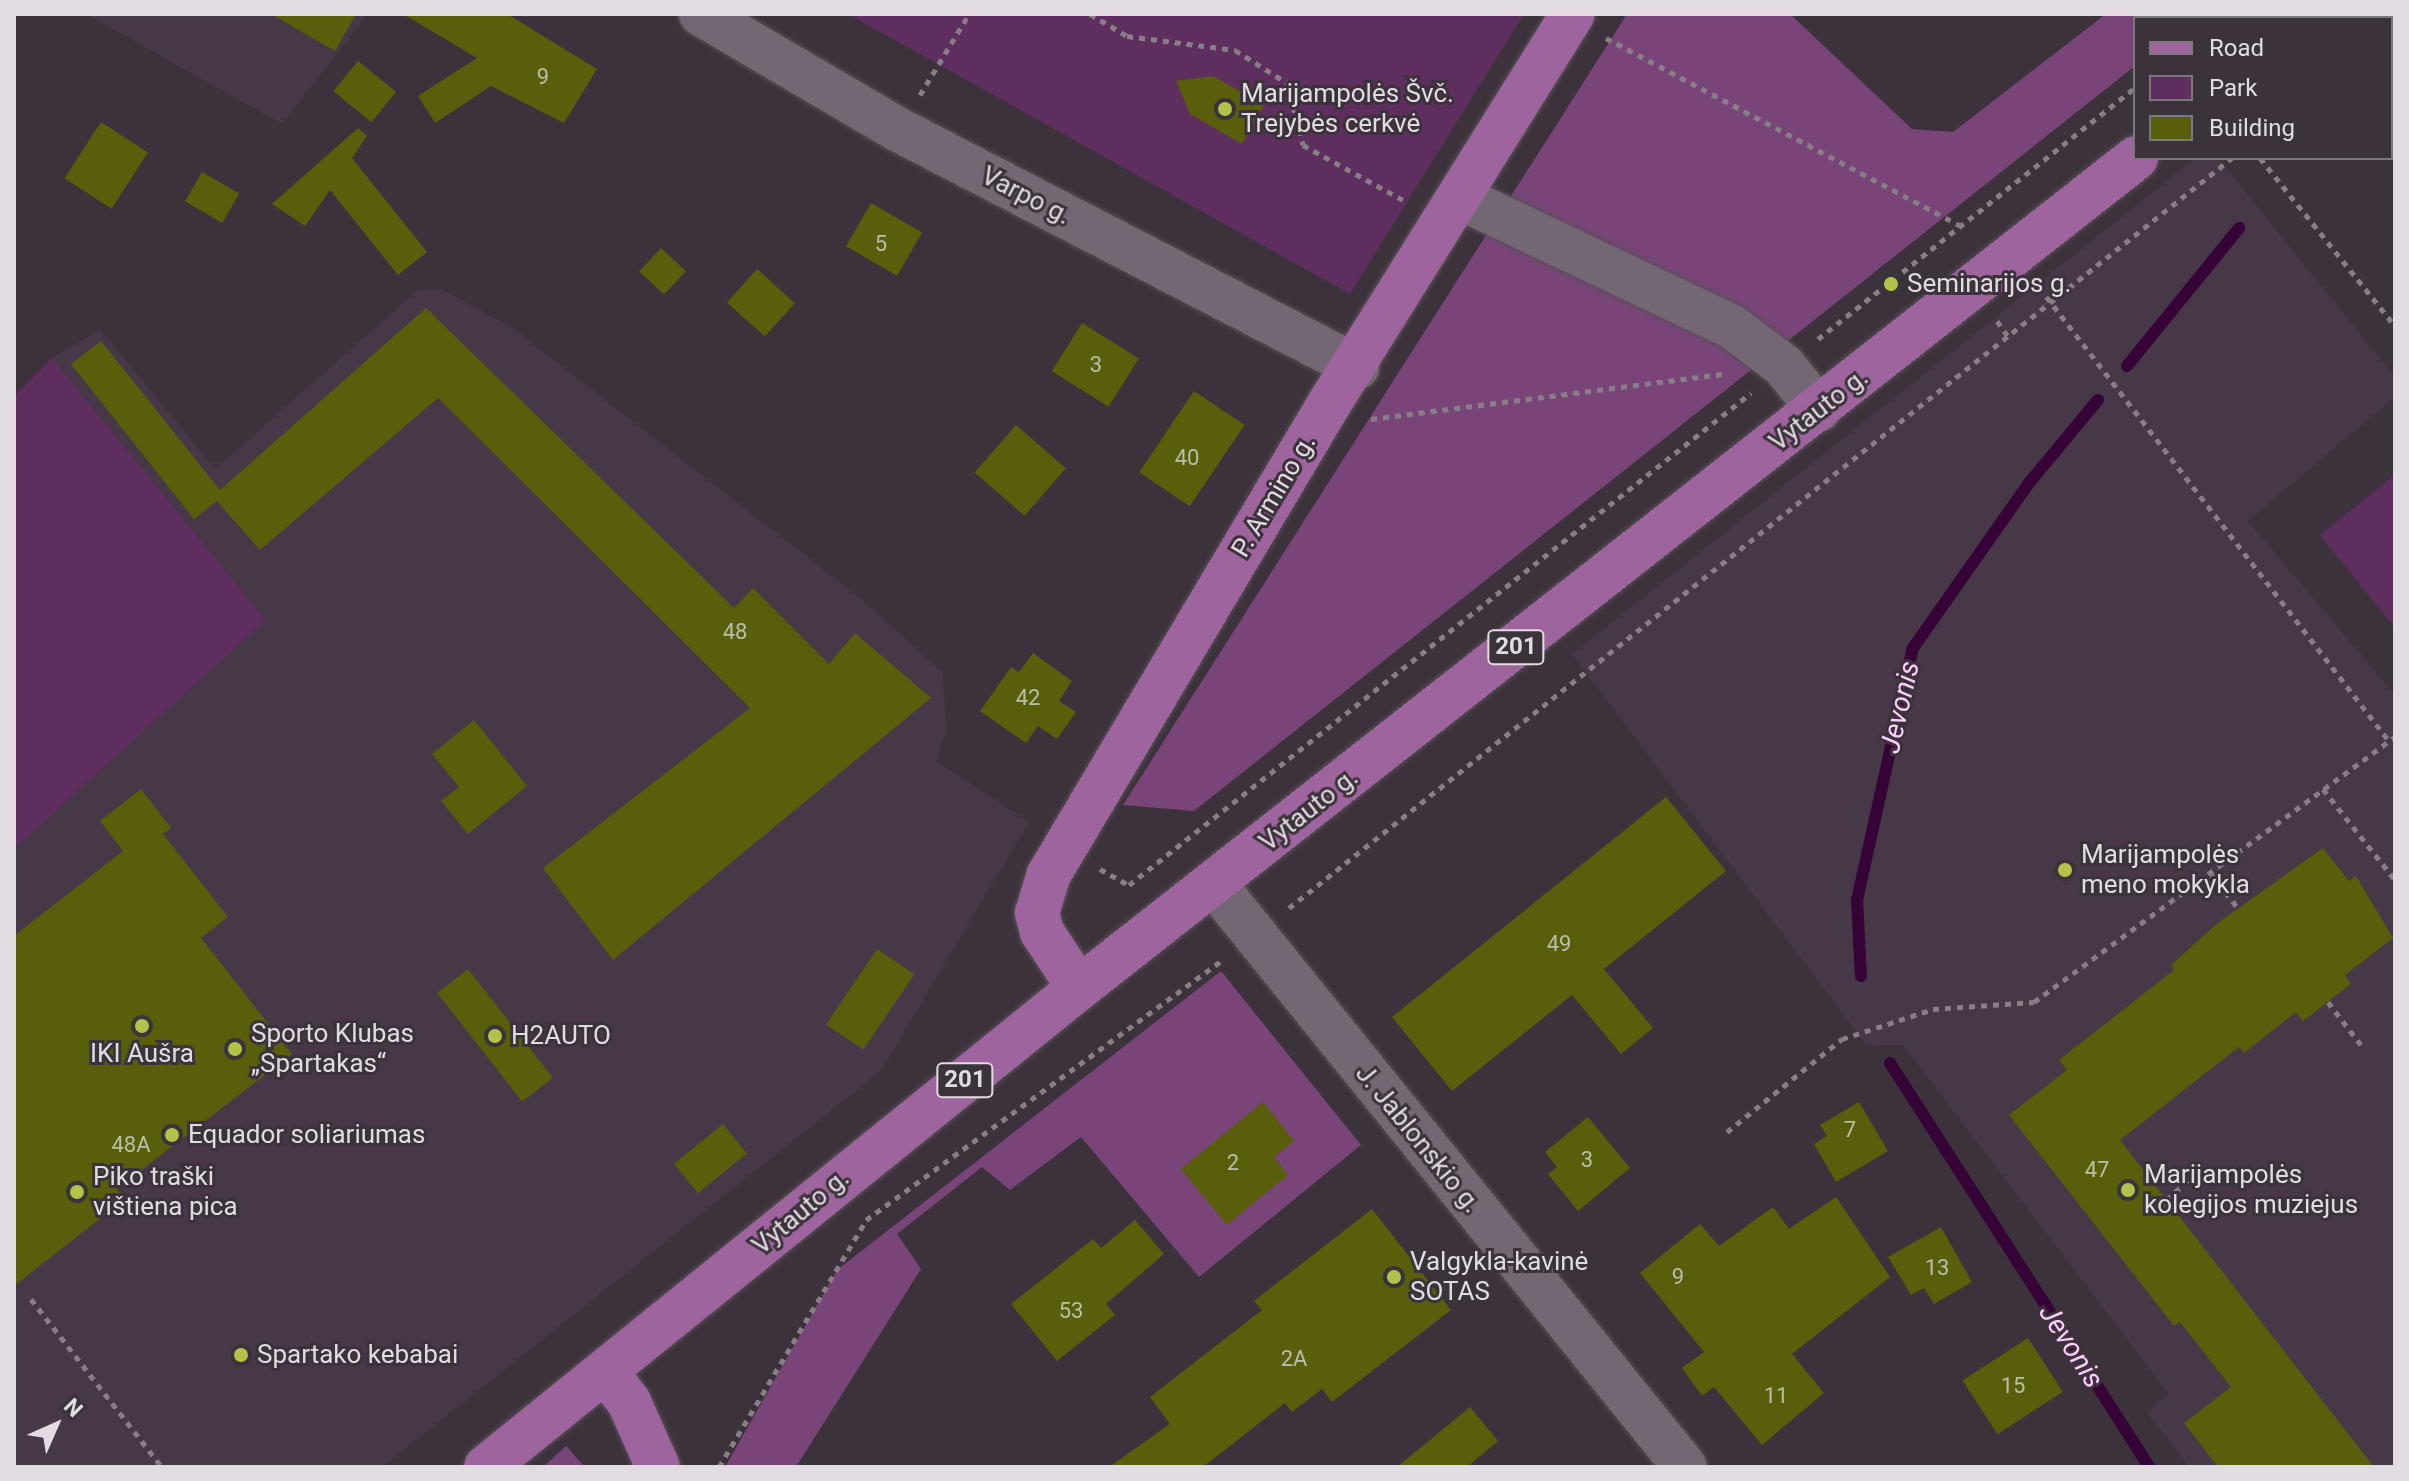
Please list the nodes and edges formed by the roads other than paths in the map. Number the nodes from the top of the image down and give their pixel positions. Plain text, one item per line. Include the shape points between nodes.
1 (701, 14) edge
2 (1571, 16) edge
3 (2133, 160) edge
4 (1455, 212) junction
5 (1357, 367) junction
6 (1819, 410) junction
7 (1214, 884) junction
8 (1079, 988) junction
9 (607, 1373) junction
10 (486, 1467) edge
11 (658, 1467) edge
12 (1685, 1467) edge

1 - 5 street, Varpo g. via 899,130
2 - 4 main road, P. Armino g.
3 - 6 main road, Vytauto g. / 201
4 - 5 main road, P. Armino g.
4 - 6 street via 1731,326 1768,379
5 - 8 main road, P. Armino g. via 1329,404 1065,849 1037,913 1053,954
6 - 7 main road, Vytauto g. / 201
7 - 8 main road, Vytauto g. / 201
7 - 12 street, J. Jablonskio g.
8 - 9 main road, Vytauto g. / 201
9 - 10 main road, Vytauto g. / 201
9 - 11 main road via 629,1402

